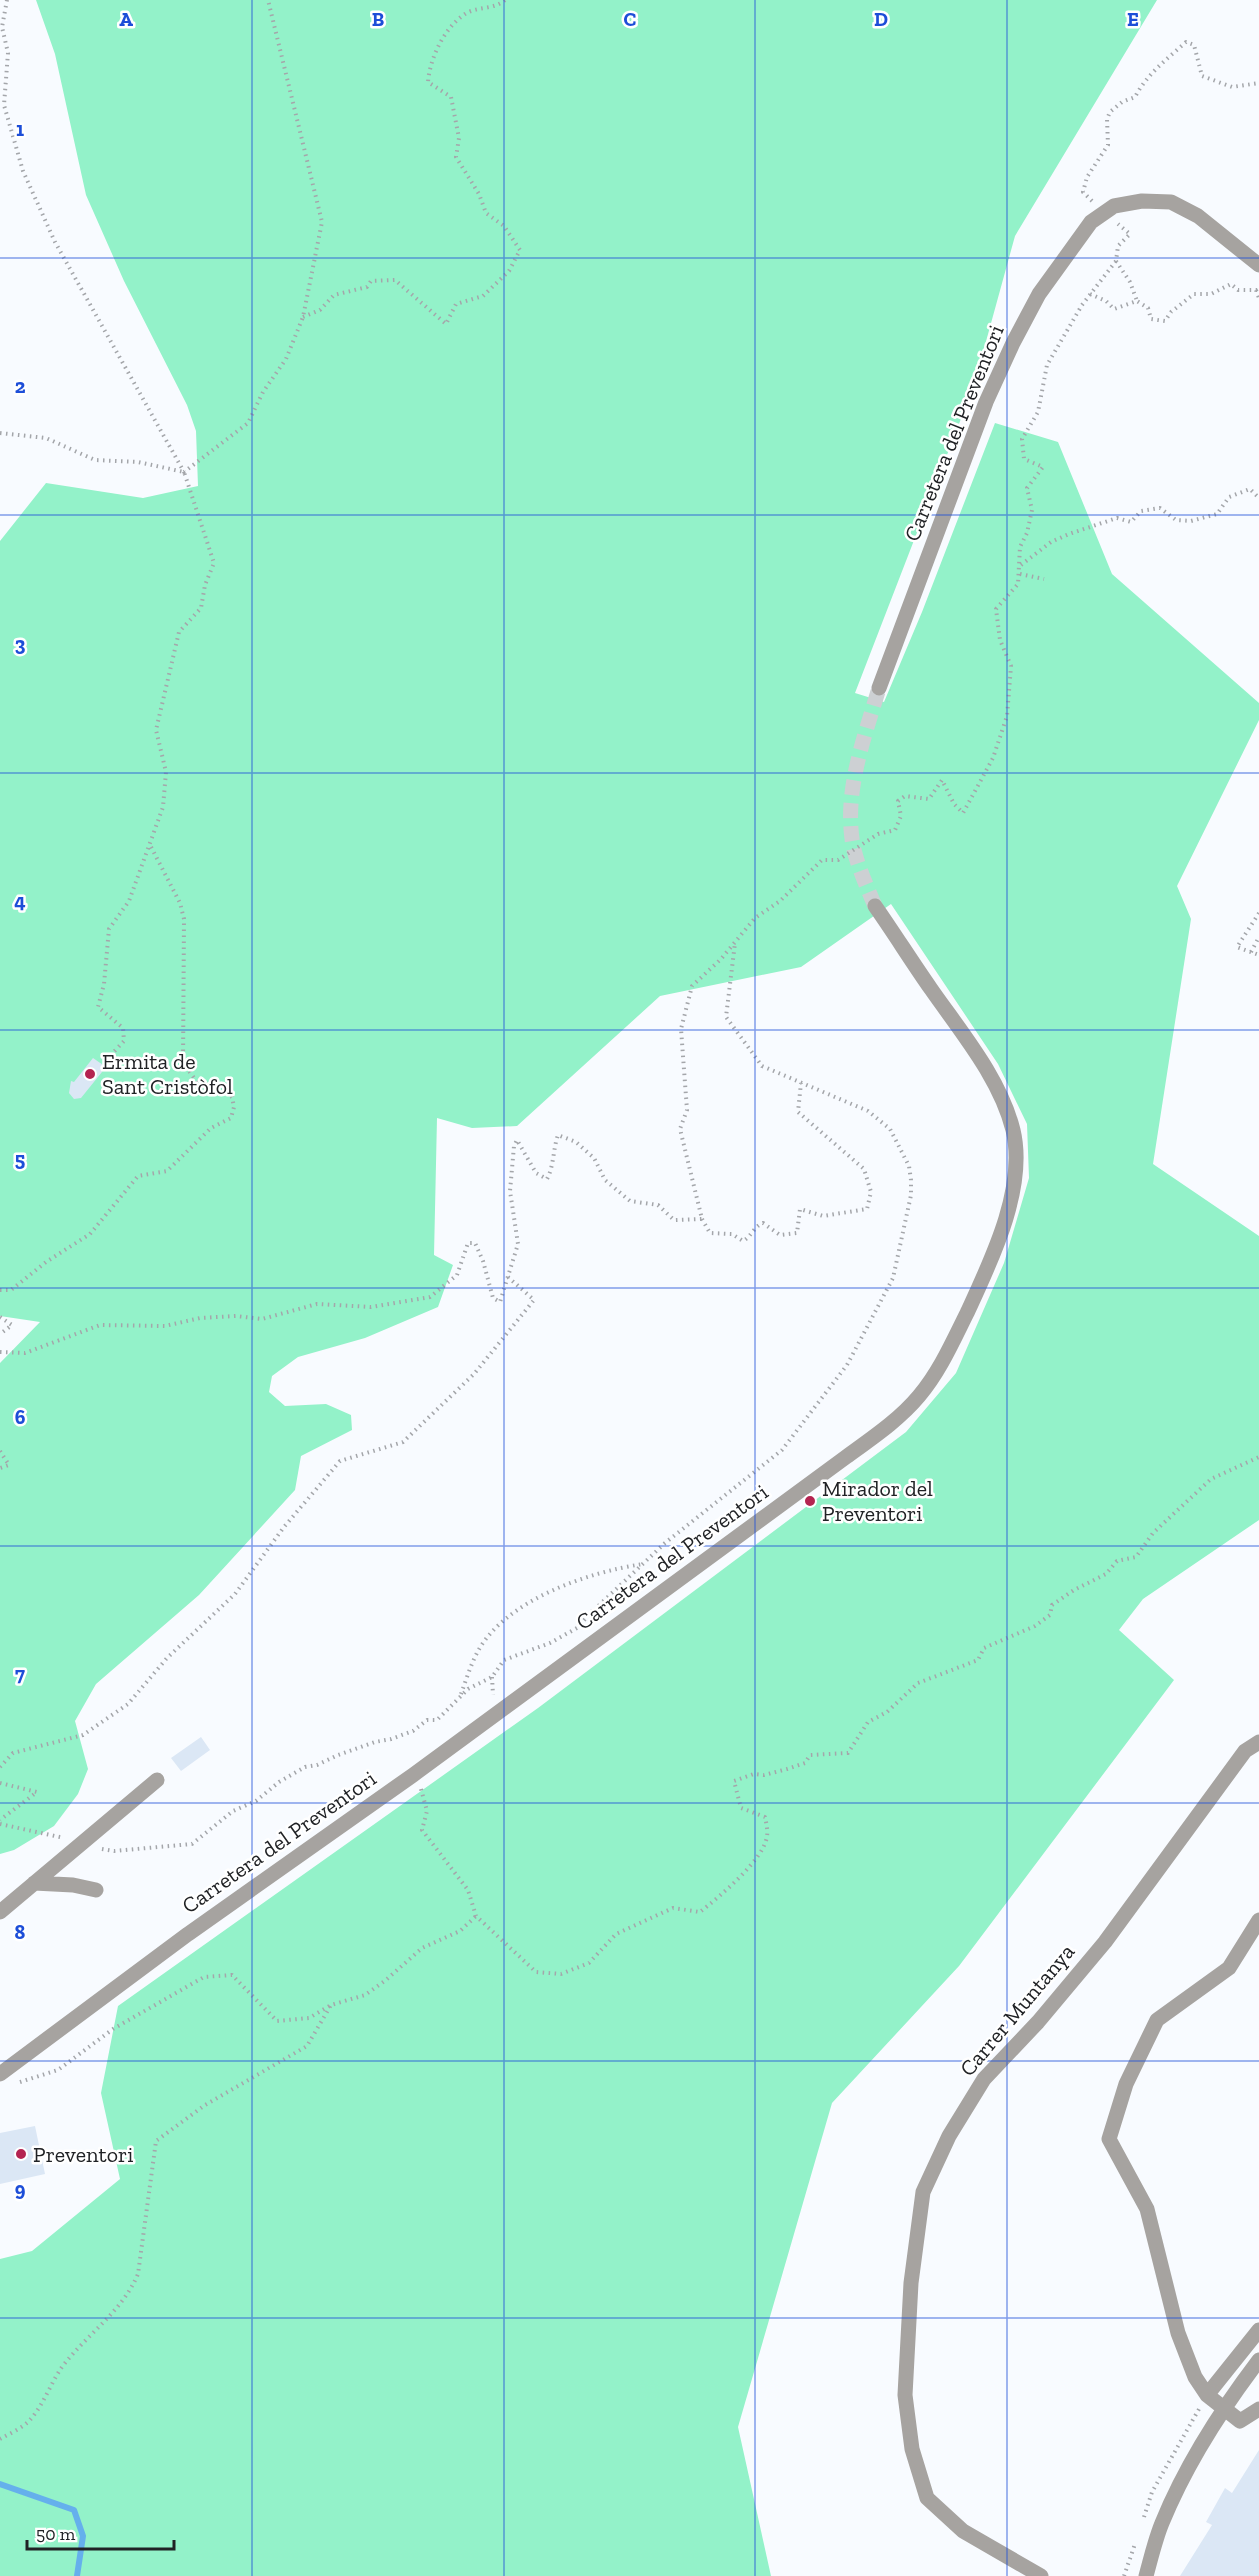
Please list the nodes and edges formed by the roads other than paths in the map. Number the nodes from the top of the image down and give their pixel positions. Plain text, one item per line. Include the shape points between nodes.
1 (1259, 265) edge
2 (879, 688) tunnel mouth
3 (875, 906) tunnel mouth
4 (1259, 1742) edge
5 (157, 1780) dead end
6 (34, 1883) junction
7 (96, 1890) dead end
8 (0, 1912) edge
9 (1259, 1920) edge
10 (6, 2079) edge
11 (1259, 2330) edge
12 (1259, 2360) edge
13 (1207, 2395) junction
14 (1222, 2408) junction
15 (1259, 2409) edge
16 (1041, 2576) edge
17 (1146, 2576) edge

1 - 2 street, Carretera del Preventori via 1198,216 1171,202 1142,201 1114,206 1091,222 1026,316 986,402
3 - 10 street, Carretera del Preventori via 960,1031 1003,1102 1013,1129 1016,1158 1003,1226 980,1285 928,1384 909,1407 846,1457 413,1775 188,1934
4 - 16 street, Carrer Muntanya via 1245,1751 1105,1942 984,2079 922,2192 910,2283 905,2395 912,2449 927,2498 963,2531
5 - 6 street
6 - 7 street
6 - 8 street
9 - 13 street via 1229,1968 1157,2020 1126,2084 1109,2139 1148,2209 1178,2333 1195,2377
11 - 13 street
12 - 14 street
13 - 14 street
14 - 15 street via 1240,2421
14 - 17 street via 1162,2523

